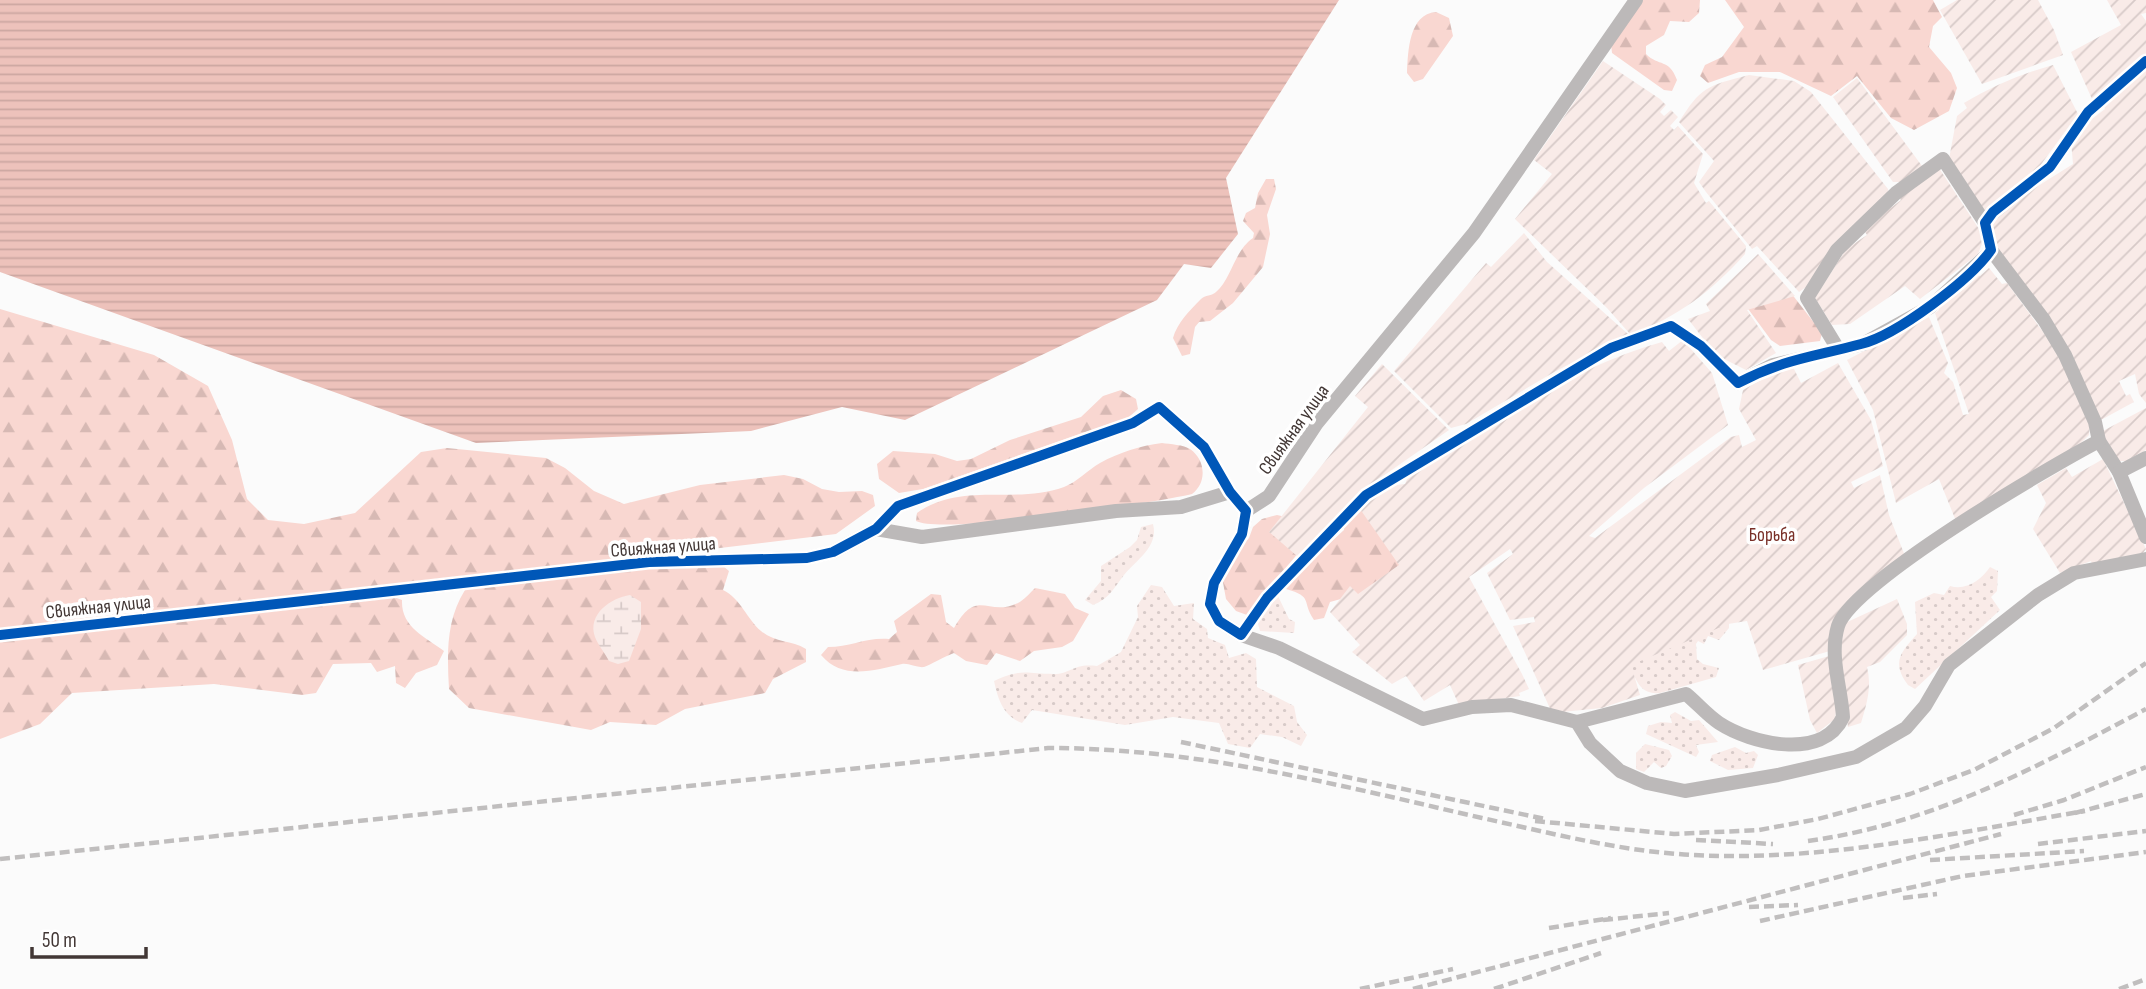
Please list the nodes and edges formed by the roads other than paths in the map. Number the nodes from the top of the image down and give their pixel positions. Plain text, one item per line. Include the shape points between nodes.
1 (1636, 0) edge
2 (2146, 61) edge
3 (1985, 223) junction
4 (1991, 250) junction
5 (1838, 349) junction
6 (2099, 441) junction
7 (2146, 458) edge
8 (2119, 472) junction
9 (1230, 492) junction
10 (1246, 511) junction
11 (876, 529) junction
12 (2146, 537) edge
13 (2146, 559) edge
14 (0, 635) edge
15 (1241, 635) junction
16 (1577, 722) junction

1 - 10 street, Свияжная улица via 1474,233 1317,423 1269,496
2 - 3 street via 2088,112 2050,167
3 - 4 street
3 - 5 street via 1942,159 1896,193 1837,250 1807,298
4 - 5 street via 1930,307 1864,344
4 - 6 street via 2065,355
5 - 15 street via 1773,365 1738,383 1701,346 1671,326 1611,348 1366,495 1267,598
6 - 8 street
6 - 16 street via 2046,469 1904,562 1849,607 1838,626 1835,651 1843,717 1828,736 1794,744 1747,737 1719,722 1686,694
7 - 8 street
8 - 12 street
9 - 10 street, Свияжная улица
9 - 11 street via 1181,507 922,537
9 - 11 street, Свияжная улица via 1204,447 1159,407 1133,423 898,506
10 - 15 street via 1242,534 1214,583 1210,604 1219,621
11 - 14 street, Свияжная улица via 833,552 807,558 649,562
13 - 16 street via 2074,573 2038,595 1949,665 1906,728 1856,757 1685,790 1647,783 1620,771 1590,743
15 - 16 street via 1279,648 1423,719 1472,707 1511,705

